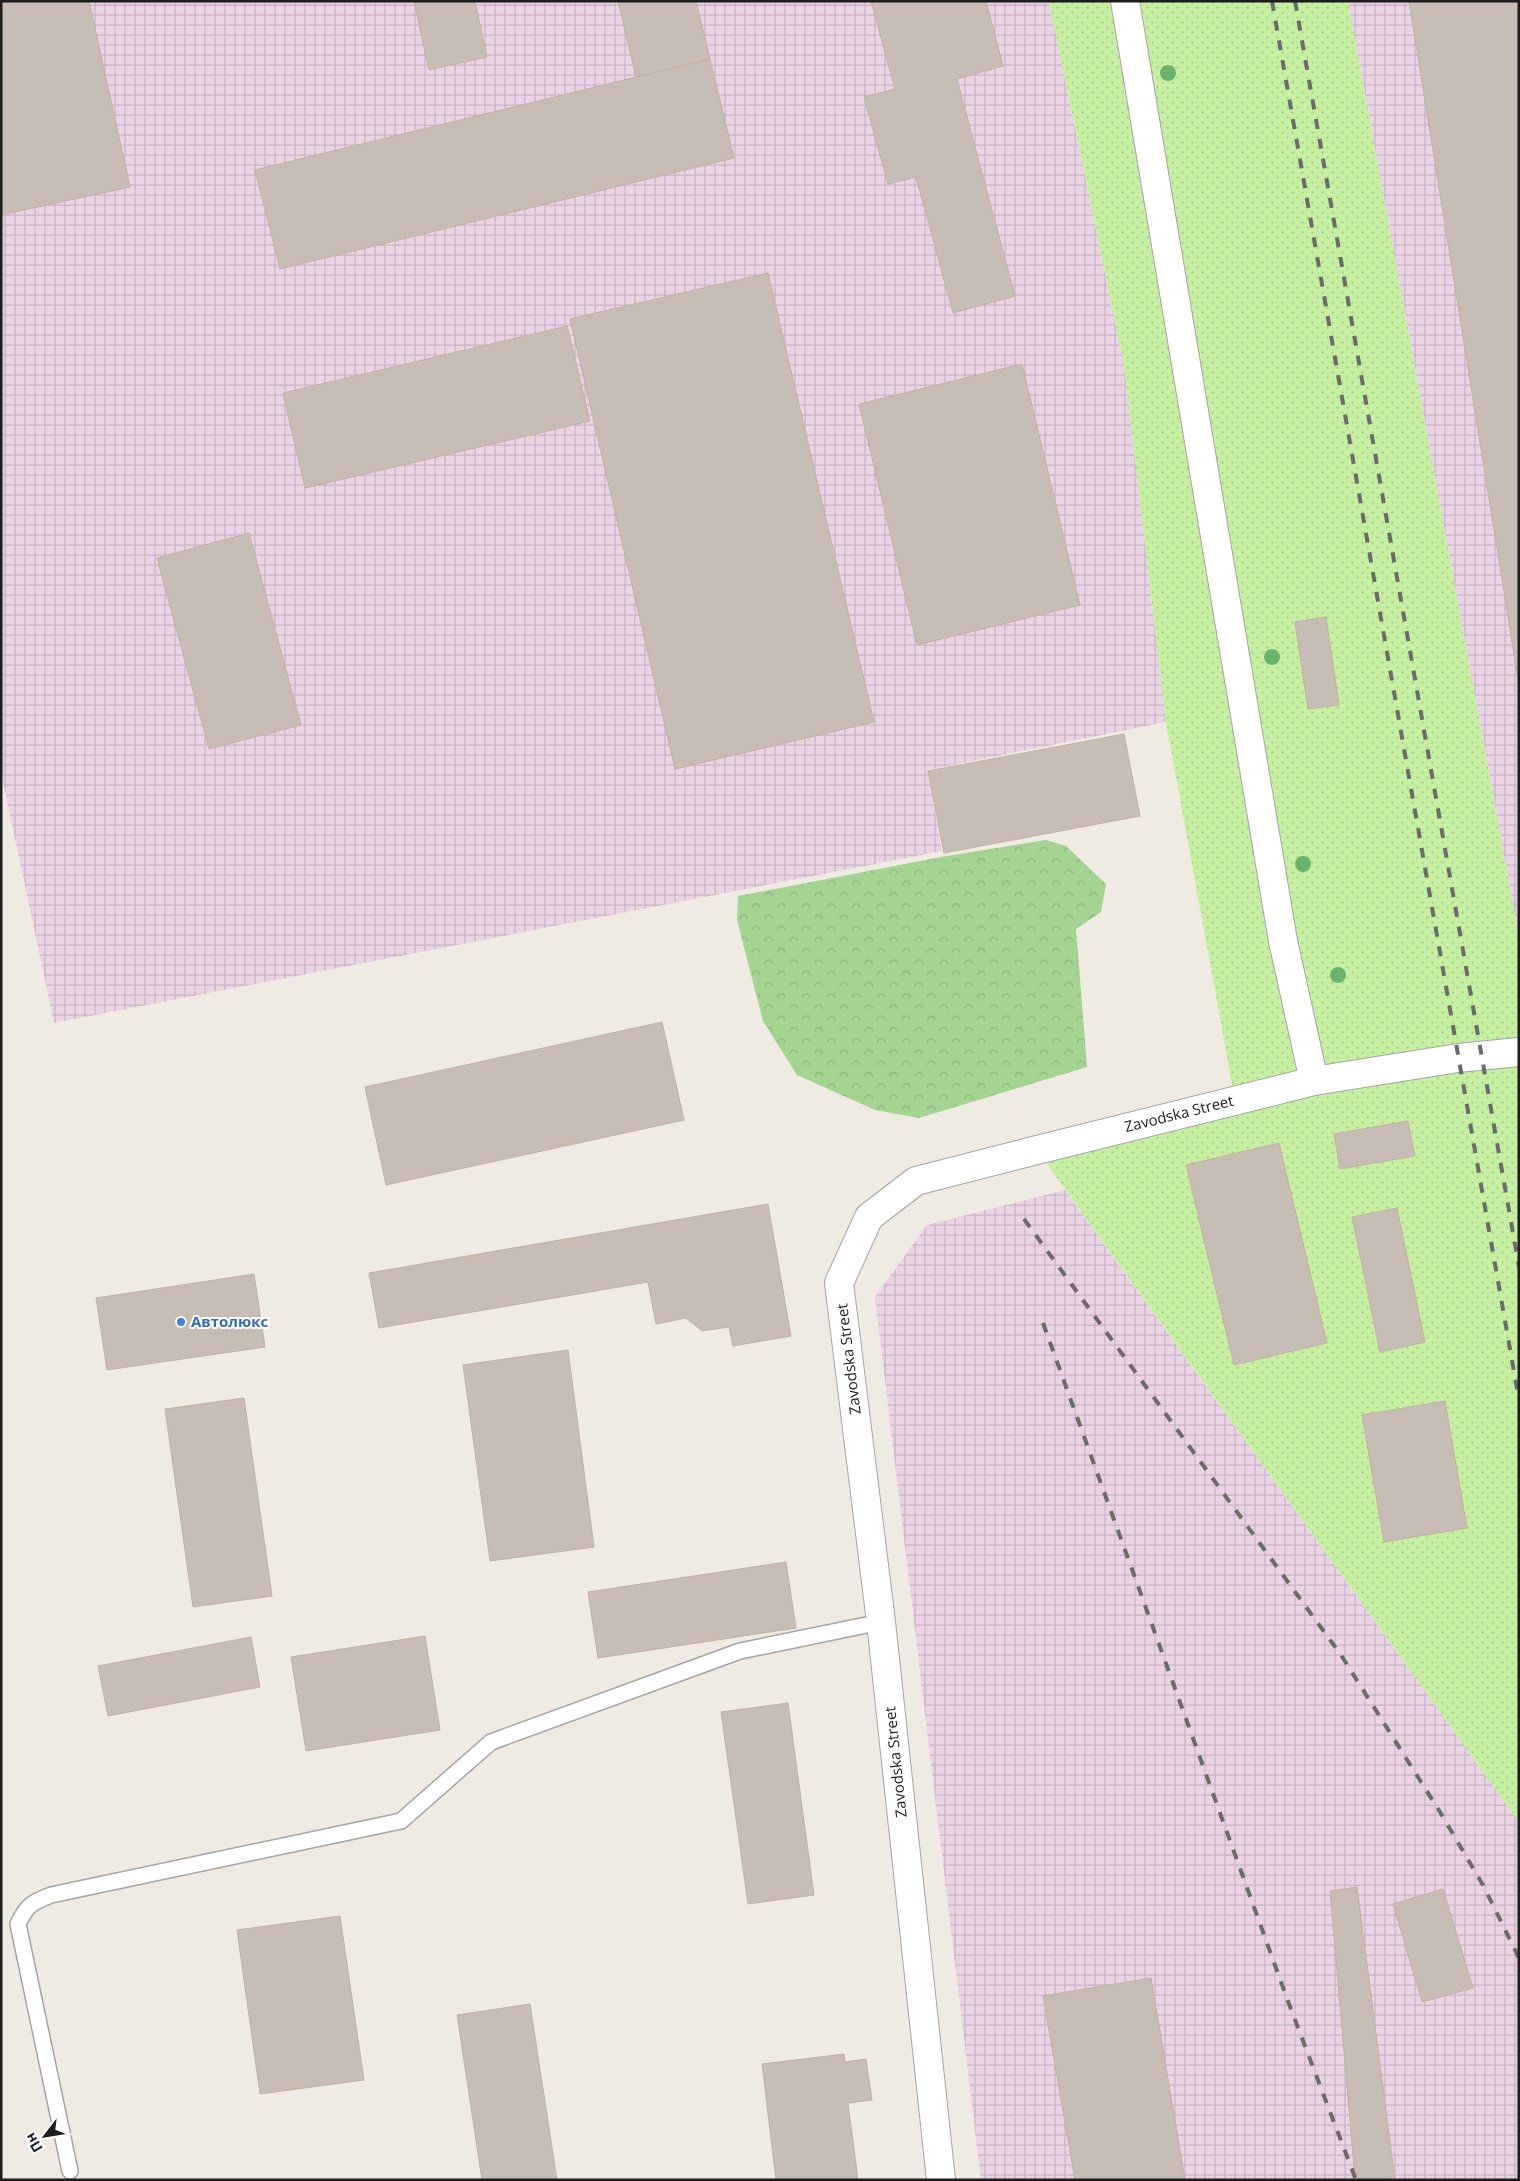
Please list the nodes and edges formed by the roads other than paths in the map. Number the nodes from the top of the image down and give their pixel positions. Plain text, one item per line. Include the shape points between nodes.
1 (1124, 1) edge
2 (1519, 1052) edge
3 (1314, 1081) junction
4 (881, 1622) junction
5 (70, 2171) dead end
6 (941, 2180) edge

1 - 3 street via 1283,941
2 - 3 street, Zavodska Street via 1458,1058
3 - 4 street, Zavodska Street via 916,1181 869,1217 840,1283
4 - 5 lane via 740,1651 491,1742 401,1821 51,1895 32,1904 25,1909 18,1924
4 - 6 street, Zavodska Street

